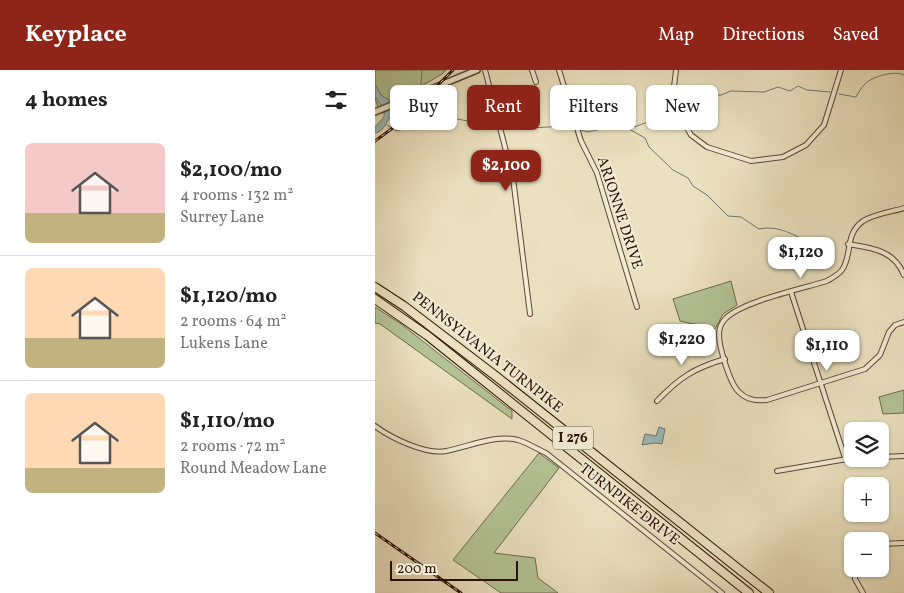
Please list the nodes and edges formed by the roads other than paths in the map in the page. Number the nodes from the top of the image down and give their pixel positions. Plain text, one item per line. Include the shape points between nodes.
1 (477, 70) edge
2 (485, 70) edge
3 (532, 70) edge
4 (559, 70) edge
5 (676, 70) edge
6 (841, 70) edge
7 (536, 82) dead end
8 (377, 111) edge
9 (904, 208) edge
10 (849, 244) junction
11 (904, 275) edge
12 (375, 287) edge
13 (791, 292) junction
14 (375, 299) edge
15 (637, 307) dead end
16 (529, 314) dead end
17 (904, 322) edge
18 (725, 358) junction
19 (820, 382) junction
20 (657, 401) dead end
21 (375, 426) edge
22 (844, 455) edge
23 (904, 456) edge
24 (889, 457) edge
25 (844, 458) edge
26 (777, 470) dead end
27 (904, 543) edge
28 (889, 544) edge
29 (855, 577) edge
30 (722, 593) edge
31 (749, 593) edge
32 (769, 593) edge
33 (863, 593) edge

1 - 8 street
2 - 16 street via 513,178
3 - 7 street
4 - 15 street, ARIONNE DRIVE via 581,141 597,173
5 - 6 street via 674,87 678,112 691,135 707,147 751,160 783,157 806,146 824,125
9 - 10 street via 862,222 855,228
10 - 11 street via 884,252 895,260
10 - 13 street via 844,265 836,276
12 - 32 highway, PENNSYLVANIA TURNPIKE / I 276 via 497,377
13 - 18 street via 733,312 724,320 719,336
13 - 19 street
14 - 31 highway, PENNSYLVANIA TURNPIKE / I 276 via 428,336
17 - 19 street via 889,332 880,355 872,364
18 - 19 street via 734,387 755,401
18 - 20 street via 692,371
19 - 22 street
21 - 30 street, TURNPIKE DRIVE via 402,442 444,452 484,441 505,439 527,444 546,454
23 - 24 street
25 - 26 street
27 - 28 street
29 - 33 street

